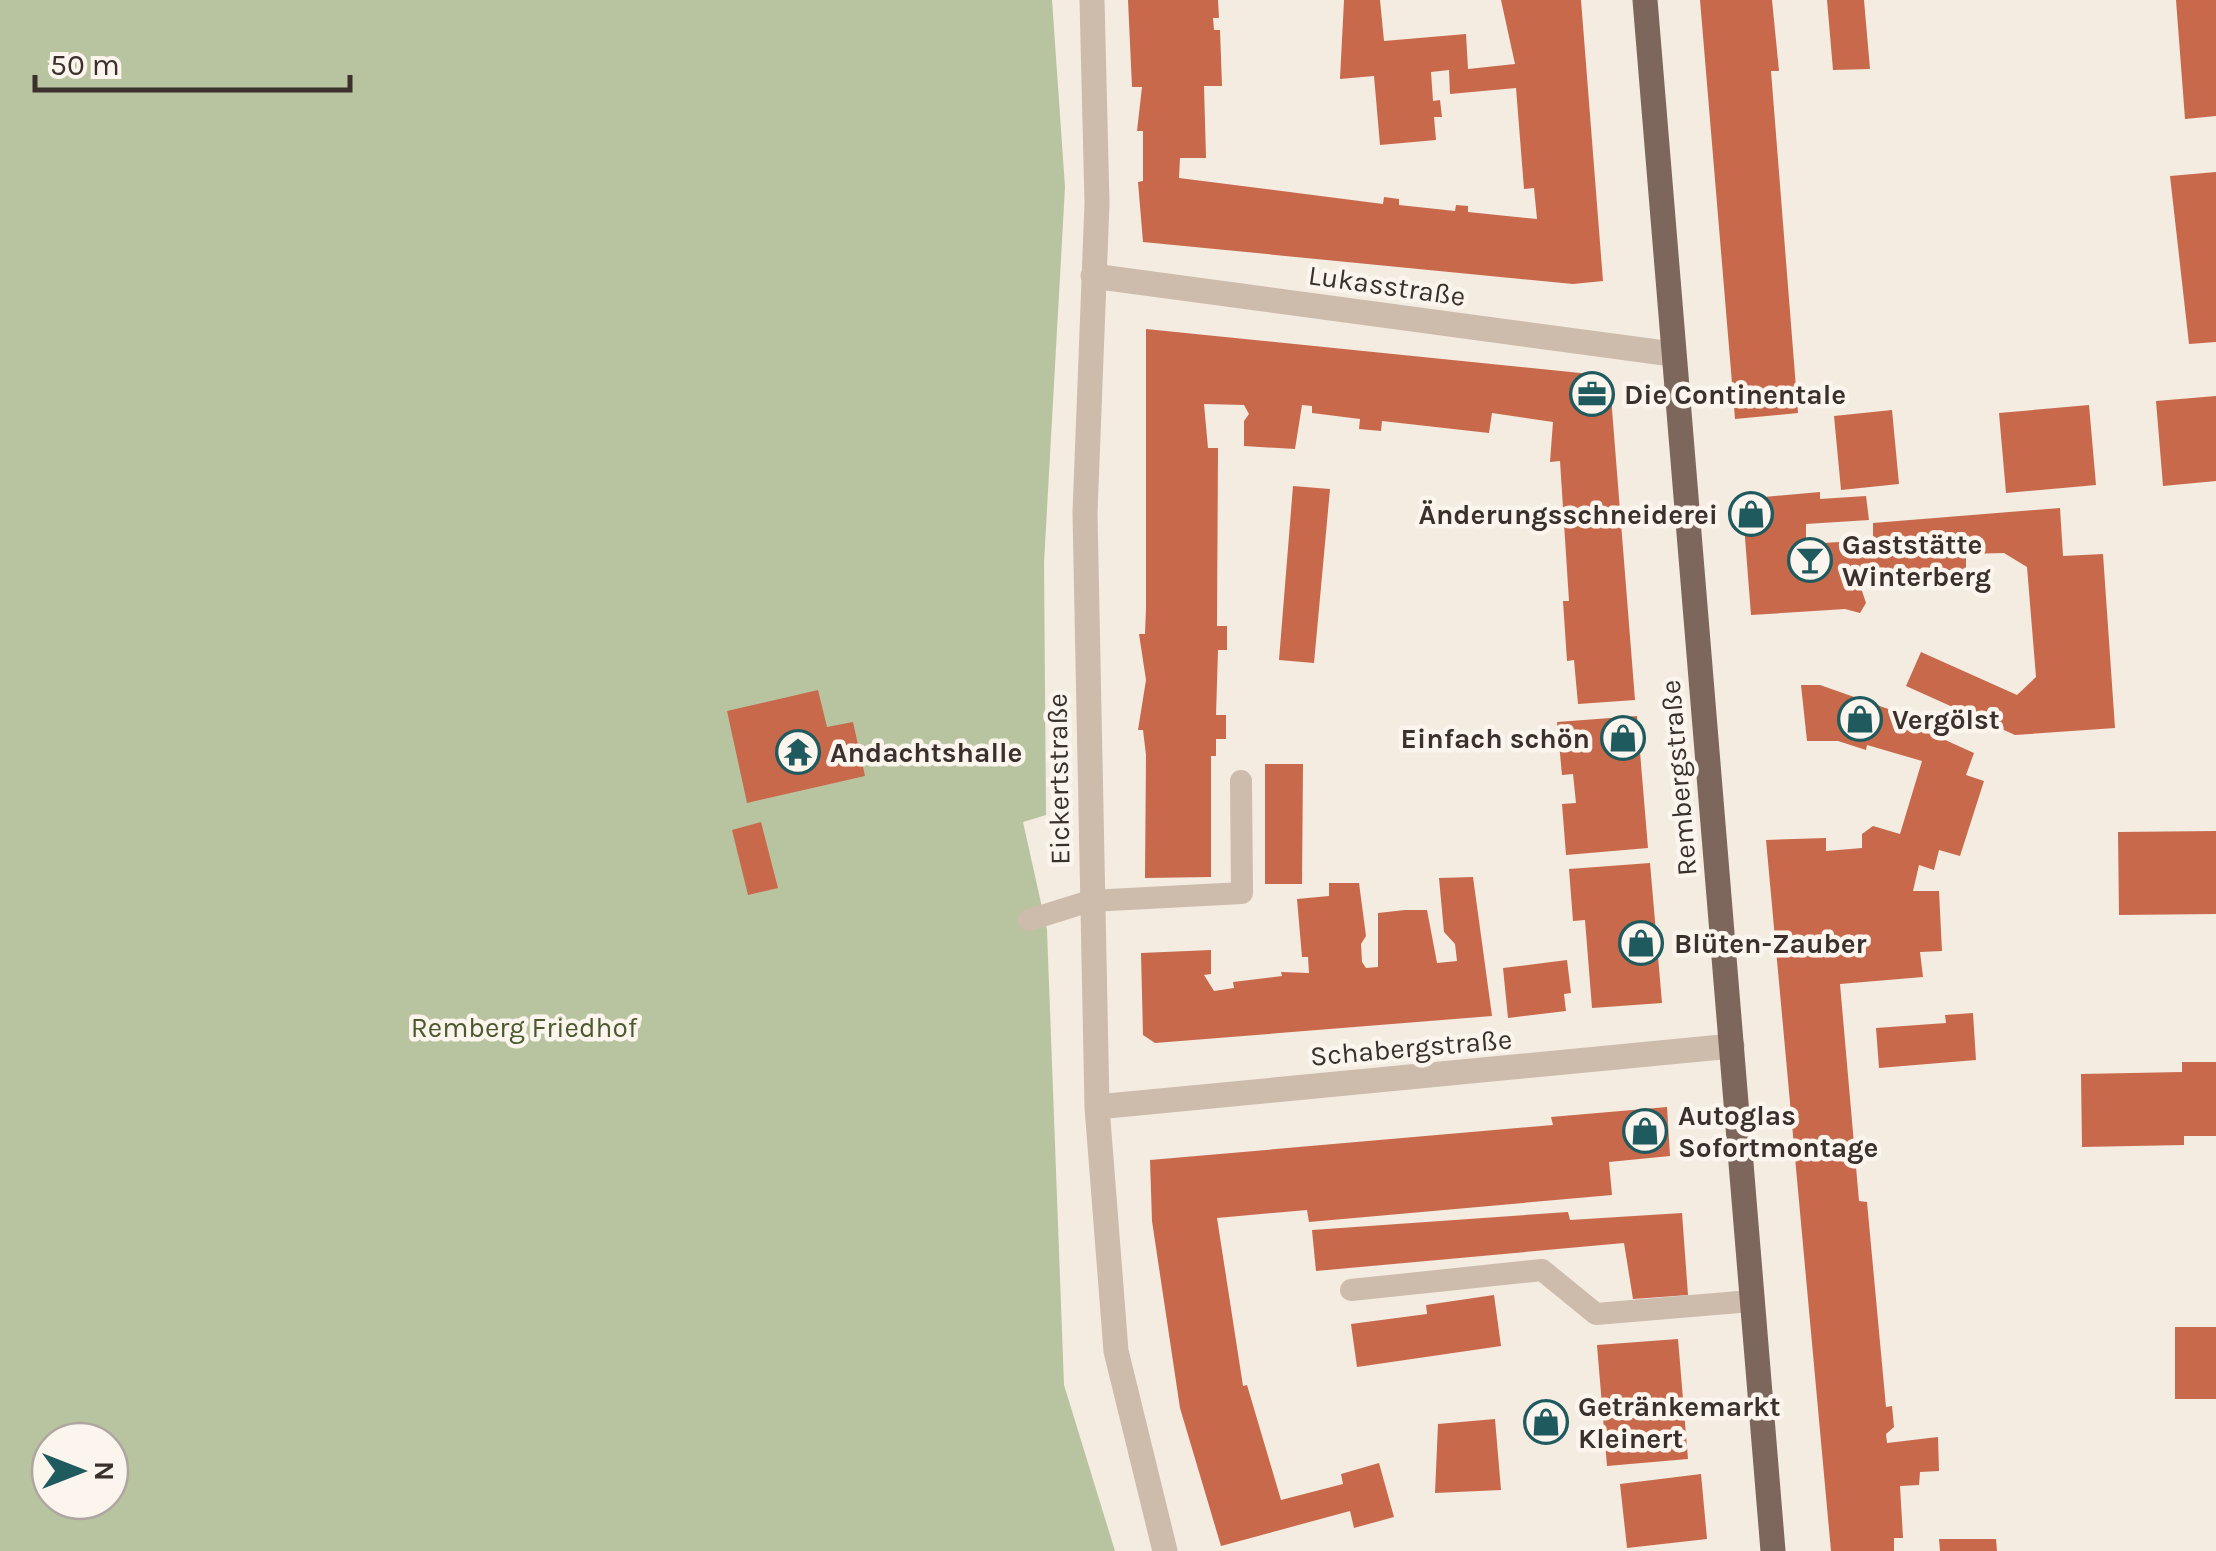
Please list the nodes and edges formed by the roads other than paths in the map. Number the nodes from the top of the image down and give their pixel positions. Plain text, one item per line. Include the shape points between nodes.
1 (1092, 0) edge
2 (1646, 0) edge
3 (1093, 276) junction
4 (1672, 354) junction
5 (1241, 781) dead end
6 (1090, 901) junction
7 (1029, 920) dead end
8 (1732, 1046) junction
9 (1096, 1108) junction
10 (1351, 1290) dead end
11 (1752, 1301) junction
12 (1165, 1551) edge
13 (1773, 1551) edge

1 - 3 street, Eickertstraße
2 - 4 main road, Rembergstraße
3 - 4 street, Lukasstraße
3 - 6 street, Eickertstraße via 1085,513
4 - 8 main road, Rembergstraße
5 - 6 lane via 1242,893
6 - 7 lane
6 - 9 street, Eickertstraße
8 - 9 street, Schabergstraße
8 - 11 main road, Rembergstraße
9 - 12 street, Eickertstraße via 1116,1351
10 - 11 lane via 1542,1270 1596,1314
11 - 13 main road, Rembergstraße

